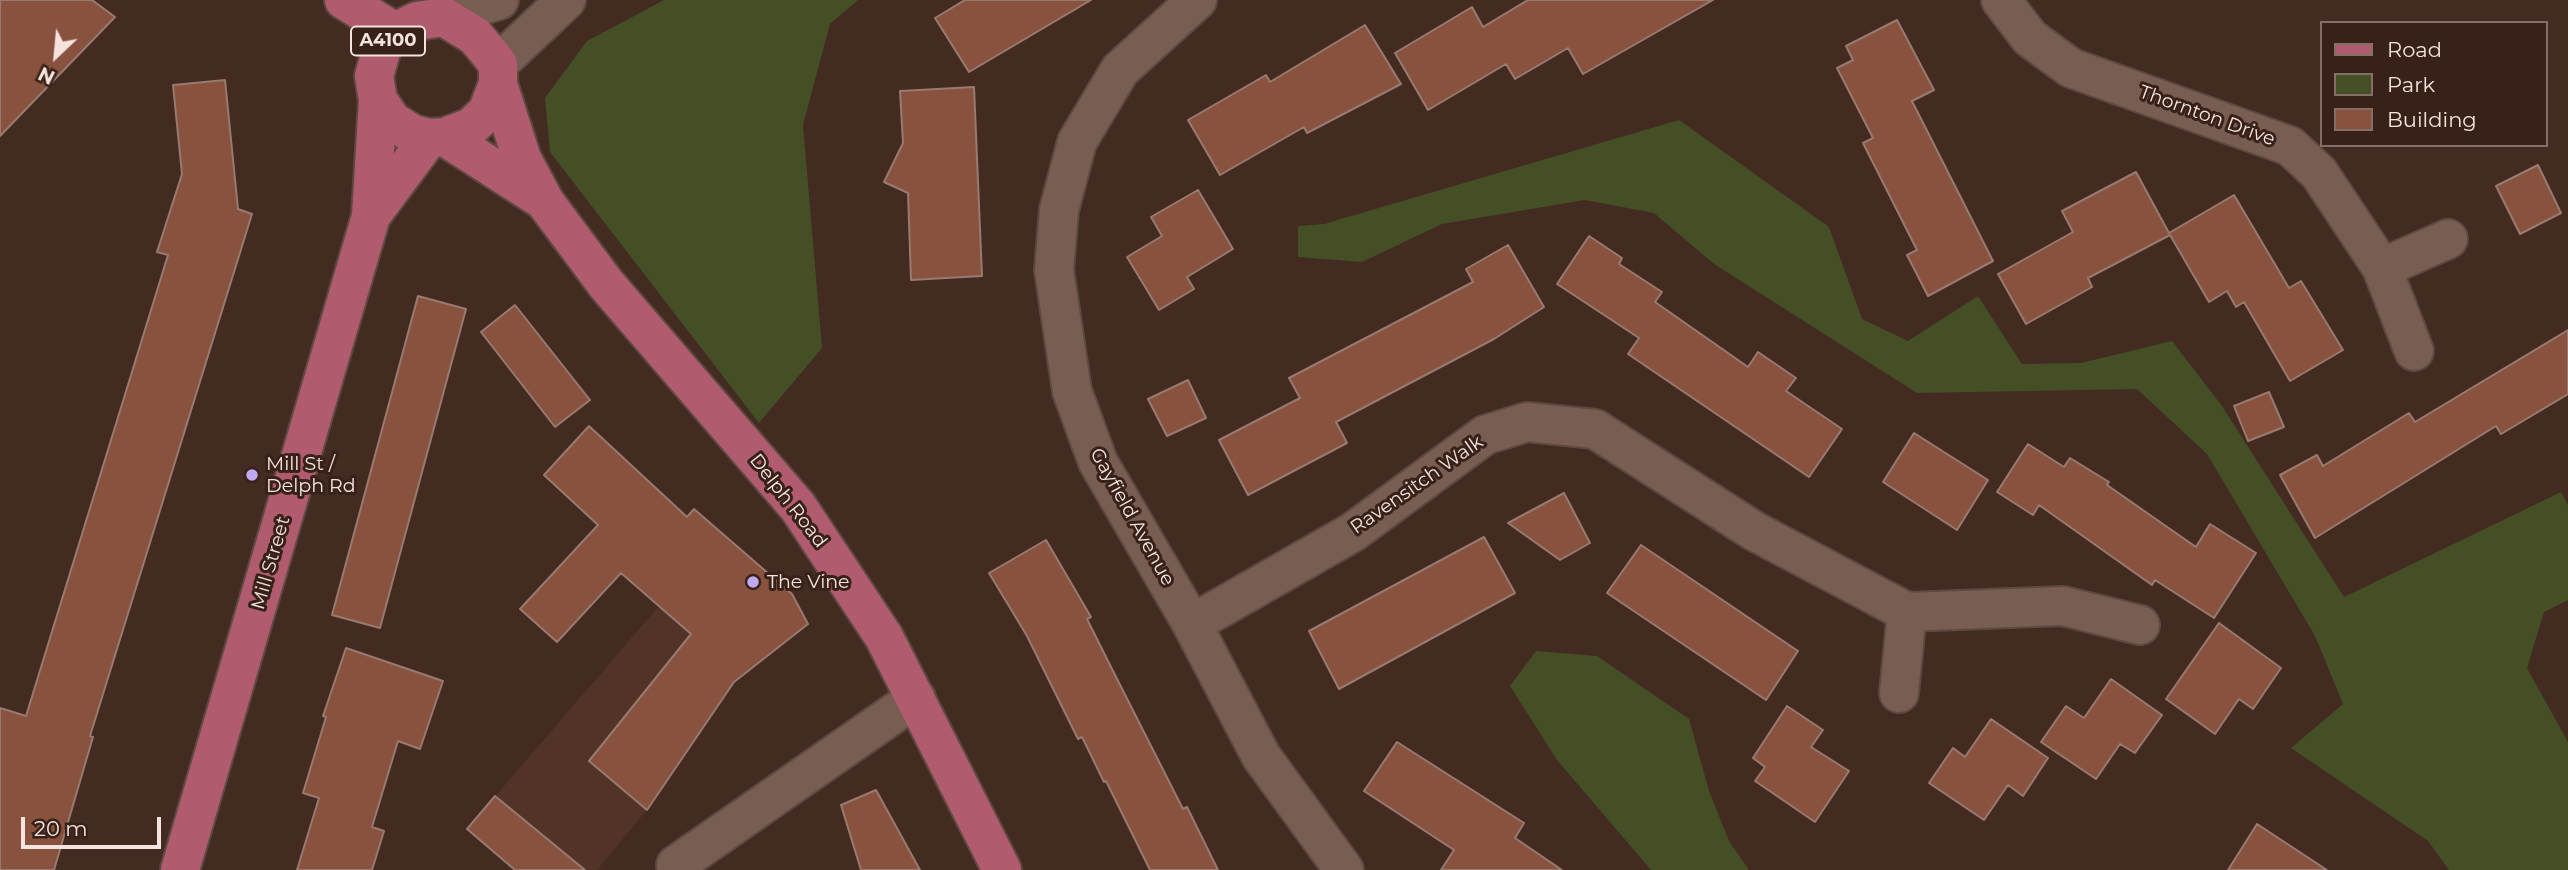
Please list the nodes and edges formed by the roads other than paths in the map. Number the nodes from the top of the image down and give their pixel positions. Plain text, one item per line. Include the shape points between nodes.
1 (344, 0) edge
2 (499, 0) edge
3 (566, 0) edge
4 (1197, 0) edge
5 (2001, 0) edge
6 (444, 17) junction
7 (395, 32) junction
8 (498, 74) junction
9 (378, 100) junction
10 (437, 137) junction
11 (545, 202) junction
12 (370, 216) junction
13 (2448, 239) dead end
14 (2382, 268) junction
15 (2414, 351) dead end
16 (1907, 612) junction
17 (1192, 624) junction
18 (2140, 625) dead end
19 (1899, 693) dead end
20 (916, 698) junction
21 (676, 866) dead end
22 (180, 870) edge
23 (1002, 870) edge
24 (1344, 870) edge

1 - 7 main road, A4100
2 - 6 street
3 - 8 street
4 - 17 street, Gayfield Avenue via 1120,69 1077,142 1059,210 1054,270 1072,391 1098,462
5 - 14 street, Thornton Drive via 2029,38 2071,68 2290,146 2319,173
6 - 7 main road, A4100 via 417,21
6 - 8 main road, A4100 via 475,36
7 - 9 main road, A4100 via 382,48 374,76
8 - 10 main road, A4100 via 493,101 479,120
8 - 11 main road, Delph Road via 522,159
9 - 10 main road via 392,121 413,134
9 - 12 main road, Mill Street / A4100
10 - 11 main road, Delph Road
10 - 12 main road, Mill Street / A4100
11 - 20 main road, Delph Road via 606,284 798,508 884,637
12 - 22 main road, Mill Street / A4100
13 - 14 street
14 - 15 street, Thornton Drive
16 - 17 street, Ravensitch Walk via 1754,531 1595,429 1527,422 1485,435 1353,531
16 - 18 street via 2063,606
16 - 19 street
17 - 24 street, Gayfield Avenue via 1261,756
20 - 21 street
20 - 23 main road, Delph Road

